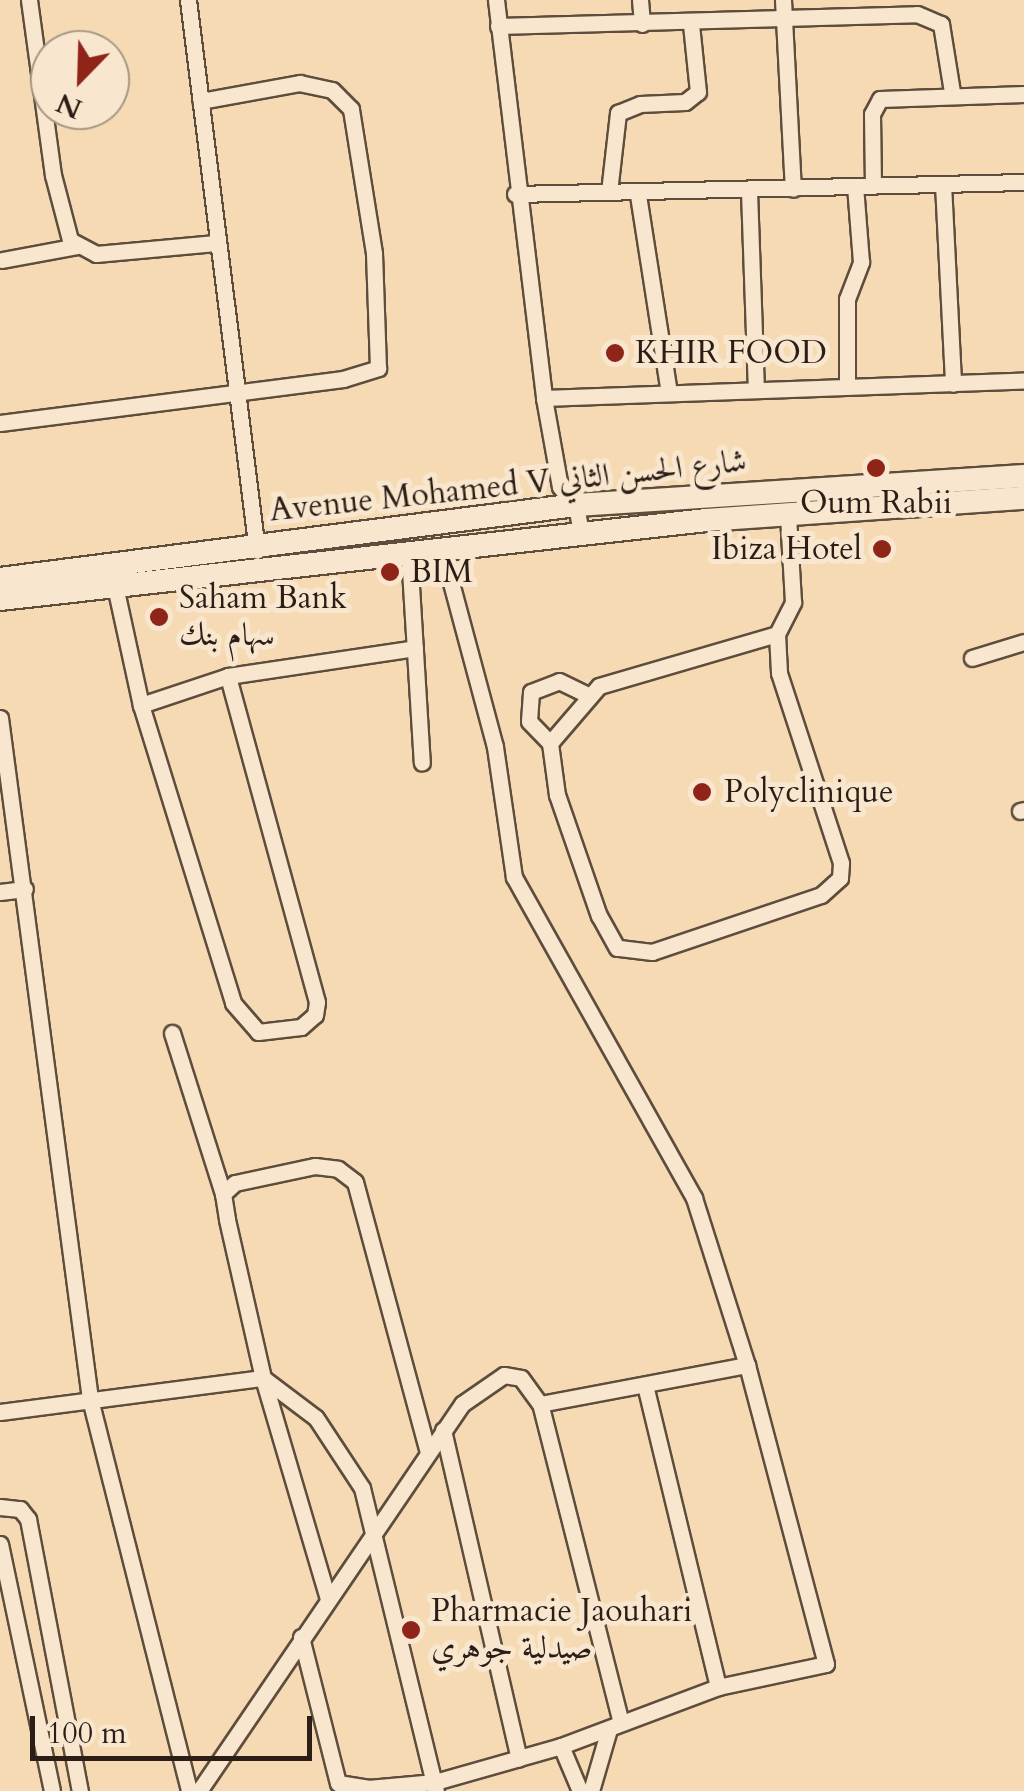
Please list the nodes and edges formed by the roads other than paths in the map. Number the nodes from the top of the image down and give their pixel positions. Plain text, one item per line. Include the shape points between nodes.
1 (29, 0) edge
2 (188, 0) edge
3 (496, 0) edge
4 (640, 0) edge
5 (783, 0) edge
6 (894, 6) edge
7 (784, 20) junction
8 (642, 24) junction
9 (692, 24) junction
10 (498, 26) junction
11 (952, 92) junction
12 (1024, 94) edge
13 (201, 100) junction
14 (1024, 182) edge
15 (942, 184) junction
16 (854, 186) junction
17 (873, 186) junction
18 (792, 189) junction
19 (749, 191) junction
20 (609, 192) junction
21 (515, 194) junction
22 (638, 195) junction
23 (215, 243) junction
24 (77, 246) junction
25 (2, 260) edge
26 (1024, 380) edge
27 (952, 384) junction
28 (847, 387) junction
29 (756, 390) junction
30 (669, 393) junction
31 (238, 395) junction
32 (544, 398) junction
33 (0, 423) edge
34 (1024, 476) edge
35 (1024, 498) edge
36 (562, 500) junction
37 (796, 506) junction
38 (581, 534) junction
39 (554, 537) junction
40 (257, 544) junction
41 (442, 549) junction
42 (408, 553) junction
43 (258, 570) junction
44 (0, 579) edge
45 (115, 586) junction
46 (0, 599) edge
47 (778, 634) junction
48 (1024, 642) edge
49 (415, 648) junction
50 (972, 658) dead end
51 (228, 676) junction
52 (588, 696) junction
53 (141, 705) junction
54 (0, 718) edge
55 (550, 743) junction
56 (3, 759) edge
57 (422, 764) dead end
58 (8, 824) edge
59 (25, 889) junction
60 (0, 892) edge
61 (172, 1033) dead end
62 (223, 1194) junction
63 (747, 1365) junction
64 (264, 1378) junction
65 (644, 1385) junction
66 (90, 1399) junction
67 (540, 1404) junction
68 (0, 1412) edge
69 (443, 1430) junction
70 (428, 1452) junction
71 (0, 1507) edge
72 (372, 1536) junction
73 (0, 1544) edge
74 (328, 1599) junction
75 (301, 1638) junction
76 (55, 1656) junction
77 (24, 1661) junction
78 (718, 1687) junction
79 (615, 1726) junction
80 (560, 1746) junction
81 (519, 1758) junction
82 (436, 1786) edge
83 (52, 1791) edge
84 (80, 1791) edge
85 (189, 1791) edge
86 (199, 1791) edge
87 (580, 1791) edge
88 (591, 1791) edge

1 - 24 street via 58,205
2 - 13 street
3 - 10 street
4 - 8 street
5 - 7 street
6 - 7 street
6 - 11 street via 940,24
7 - 9 street
7 - 18 street
8 - 9 street
8 - 10 street
9 - 20 street via 698,92 685,102 640,104 618,113
10 - 21 street
11 - 12 street
11 - 17 street via 876,102
13 - 23 street
13 - 31 street via 290,84 338,93 356,121 374,254 376,371
14 - 15 street
15 - 17 street
15 - 27 street
16 - 17 street
16 - 18 street
16 - 28 street via 861,262 847,299
18 - 19 street
19 - 22 street
19 - 29 street
20 - 21 street
20 - 22 street
21 - 32 street
22 - 30 street
23 - 24 street via 101,254
23 - 31 street
24 - 25 street
26 - 27 street
27 - 28 street
28 - 29 street
29 - 30 street
30 - 32 street
31 - 33 street
31 - 40 street
32 - 36 street
34 - 37 main road, Avenue Mohamed V شارع الحسن الثاني
35 - 37 main road, Avenue Mohamed V شارع الحسن الثاني
36 - 37 main road, Avenue Mohamed V شارع الحسن الثاني
36 - 38 street
36 - 39 street
36 - 40 main road, Avenue Mohamed V شارع الحسن الثاني
37 - 38 main road, Avenue Mohamed V شارع الحسن الثاني
37 - 47 street via 794,602
38 - 39 main road, Avenue Mohamed V شارع الحسن الثاني
39 - 41 main road, Avenue Mohamed V شارع الحسن الثاني
40 - 43 street
40 - 44 main road, Avenue Mohamed V شارع الحسن الثاني
41 - 42 main road, Avenue Mohamed V شارع الحسن الثاني
41 - 63 street via 495,747 519,892 572,972 683,1176
42 - 43 main road, Avenue Mohamed V شارع الحسن الثاني
42 - 49 street
43 - 45 main road, Avenue Mohamed V شارع الحسن الثاني
45 - 46 main road, Avenue Mohamed V شارع الحسن الثاني
45 - 53 street
47 - 52 street via 599,686
47 - 55 street via 779,673 841,863 834,890 652,952 617,948 599,916 557,795
48 - 50 street
49 - 51 street
49 - 57 street
51 - 53 street
51 - 53 street via 317,1002 301,1027 258,1032 232,1003
52 - 55 street
52 - 55 street via 559,682 531,692 529,721
54 - 56 street
56 - 58 street
58 - 59 street
59 - 60 street
59 - 66 street
61 - 62 street
62 - 64 street
62 - 70 street via 248,1178 294,1168 338,1169 356,1182
63 - 65 street
63 - 78 street via 826,1664
64 - 66 street
64 - 72 street via 332,1436 362,1488
64 - 74 street
65 - 67 street
65 - 78 street
66 - 68 street
66 - 85 street
67 - 69 street via 521,1378 492,1378
67 - 79 street
69 - 70 street
69 - 81 street
70 - 72 street
71 - 76 street via 20,1508 28,1519
72 - 74 street
72 - 82 street
73 - 77 street
74 - 75 street
75 - 82 street via 338,1783
75 - 86 street
76 - 77 street
76 - 84 street
77 - 83 street
78 - 79 street
79 - 80 street
79 - 88 street
80 - 81 street
80 - 87 street
81 - 82 street

